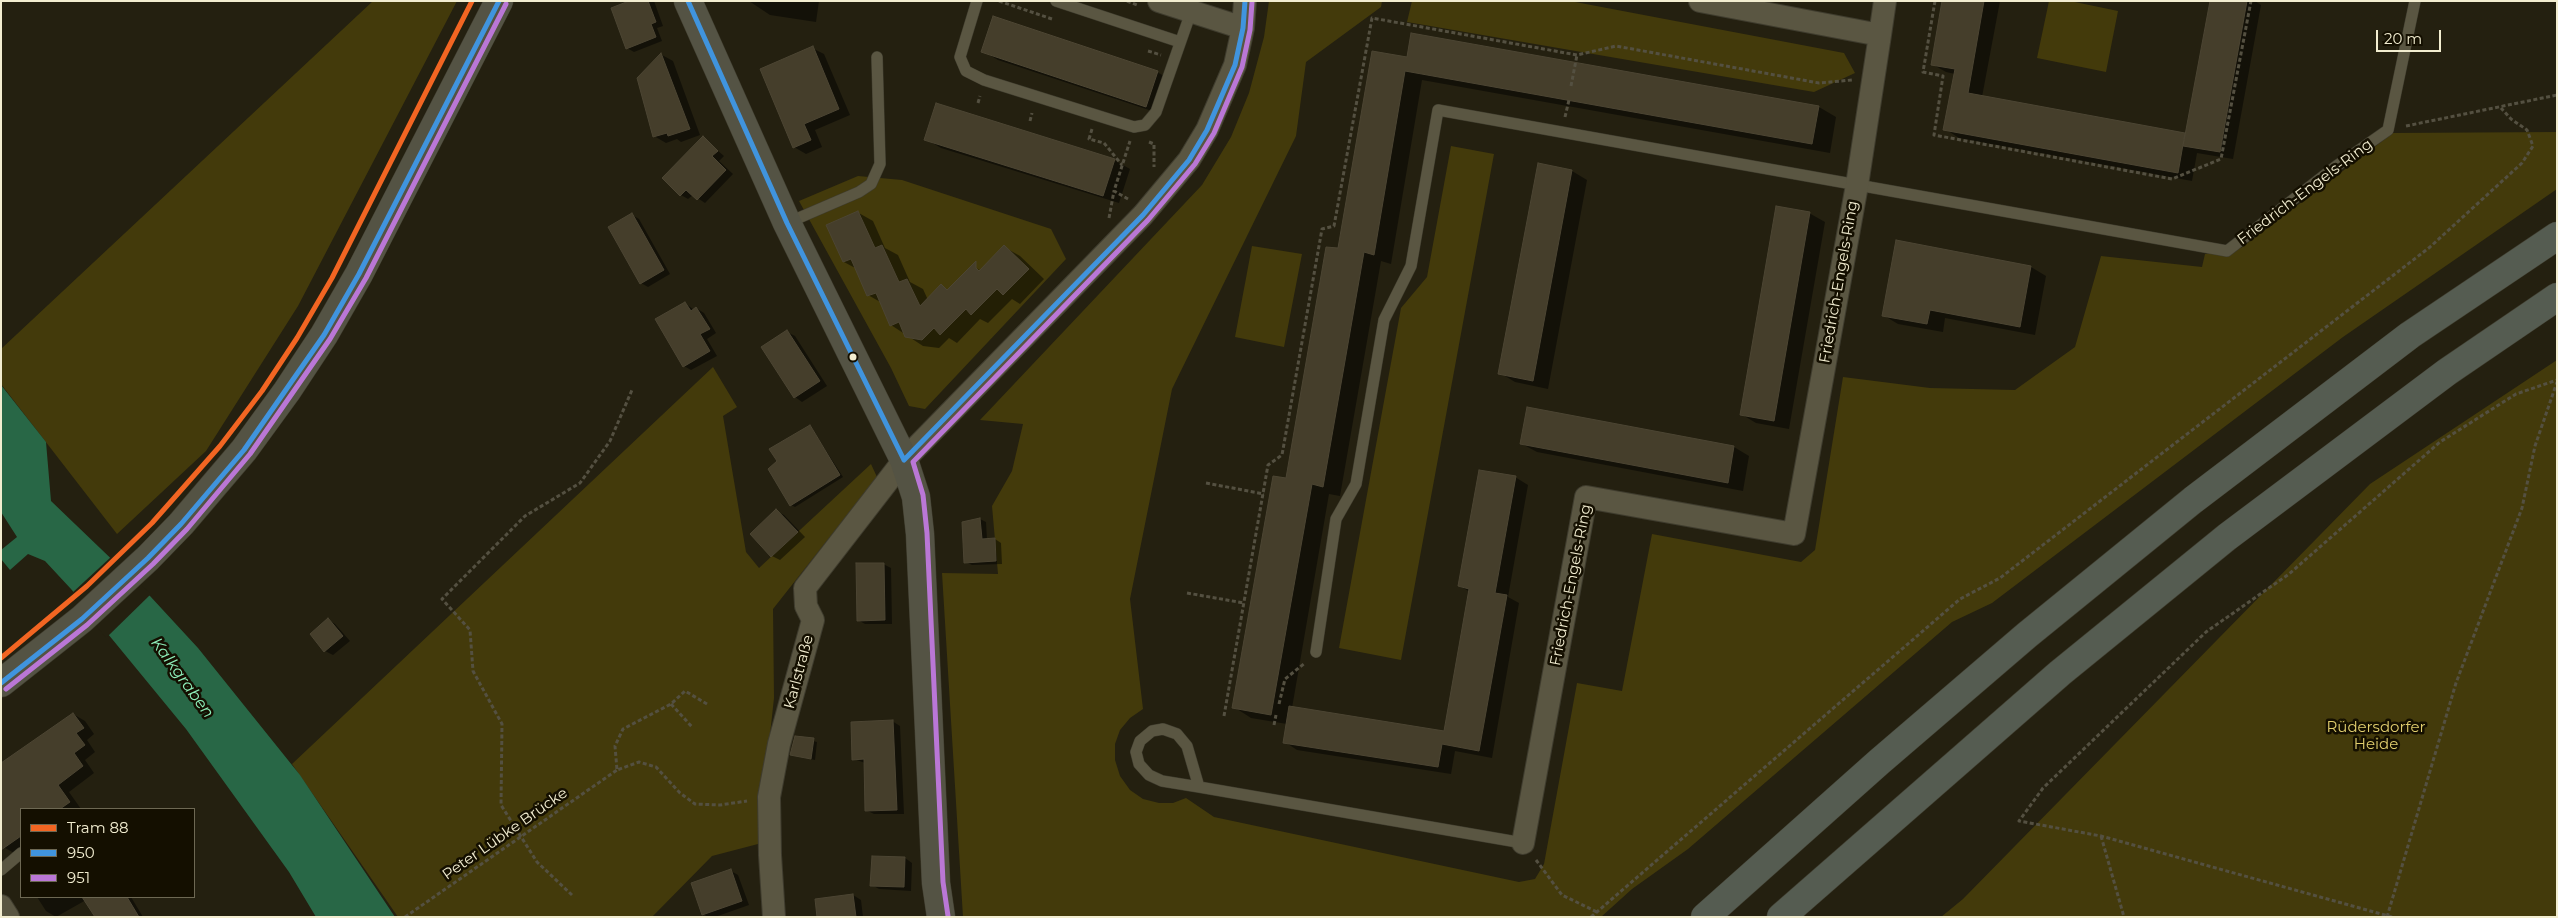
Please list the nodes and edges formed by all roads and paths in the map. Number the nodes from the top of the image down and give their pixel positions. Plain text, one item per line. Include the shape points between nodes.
1 (499, 1) edge
2 (688, 1) edge
3 (977, 1) edge
4 (999, 1) edge
5 (1056, 1) edge
6 (1159, 1) edge
7 (1245, 1) edge
8 (1700, 1) edge
9 (1885, 1) edge
10 (1935, 1) edge
11 (2251, 1) edge
12 (2415, 1) edge
13 (1190, 12) junction
14 (1055, 20) dead end
15 (1243, 28) junction
16 (1880, 34) junction
17 (1180, 42) junction
18 (1138, 48) dead end
19 (1577, 55) dead end
20 (877, 57) dead end
21 (1166, 57) dead end
22 (1571, 86) dead end
23 (2557, 95) edge
24 (2501, 108) junction
25 (1134, 127) junction
26 (2388, 130) junction
27 (1089, 139) dead end
28 (1152, 143) dead end
29 (1122, 164) junction
30 (1153, 172) dead end
31 (1856, 185) junction
32 (1114, 191) junction
33 (1125, 197) dead end
34 (1108, 221) dead end
35 (788, 223) junction
36 (2557, 236) edge
37 (2557, 298) edge
38 (2557, 381) edge
39 (632, 390) dead end
40 (904, 460) junction
41 (1206, 483) dead end
42 (1264, 494) dead end
43 (1187, 593) dead end
44 (1244, 603) dead end
45 (1314, 656) joint
46 (1, 683) edge
47 (671, 704) junction
48 (707, 704) dead end
49 (1279, 704) dead end
50 (1276, 716) dead end
51 (1274, 725) dead end
52 (693, 728) dead end
53 (618, 770) junction
54 (1199, 787) junction
55 (769, 797) junction
56 (2101, 836) junction
57 (1523, 843) junction
58 (20, 854) edge
59 (1, 870) edge
60 (572, 895) dead end
61 (1, 906) edge
62 (1596, 912) junction
63 (2387, 916) edge
64 (8, 917) edge
65 (405, 917) edge
66 (774, 917) edge
67 (941, 917) edge
68 (1591, 917) edge
69 (1705, 917) edge
70 (1781, 917) edge
71 (2124, 917) edge
72 (2392, 917) edge

1 - 46 street via 359,274 287,391 181,524 109,594
2 - 35 street
3 - 25 lane via 960,57 966,71 984,80
4 - 14 path
5 - 17 lane
6 - 13 street
7 - 15 street
8 - 16 street
9 - 16 street, Friedrich-Engels-Ring
10 - 11 path via 1922,72 1943,76 1934,135 2172,179 2221,159
12 - 26 lane, Friedrich-Engels-Ring
13 - 15 street
13 - 17 lane
15 - 40 street via 1235,65 1207,130 1189,160 1167,188
16 - 31 street, Friedrich-Engels-Ring
17 - 25 lane via 1156,112 1145,125
18 - 21 path
19 - 22 path
20 - 35 lane via 880,164 871,184
23 - 24 path
24 - 26 path
24 - 62 path via 2527,130 2533,146 2522,163 2430,247 2000,578 1960,599
25 - 29 path
26 - 31 lane, Friedrich-Engels-Ring via 2227,251
27 - 29 path via 1104,143
28 - 30 path
29 - 32 path
31 - 45 lane, Friedrich-Engels-Ring via 1438,110 1411,266 1384,320 1356,484 1336,518
31 - 57 street, Friedrich-Engels-Ring via 1794,534 1586,497
32 - 33 path
32 - 34 path
35 - 40 street
36 - 69 highway via 2410,335 2193,500 2027,635
37 - 70 highway via 2447,372 2227,537 2060,673
38 - 56 path via 2516,394 2440,442 2289,574 2206,632 2043,788 2019,821
38 - 63 path via 2535,446 2522,508 2456,683
39 - 60 path via 610,441 580,483 525,516 442,599 470,630 473,671 502,724 501,805 537,862
40 - 55 street, Karlstraße via 805,588 806,606 813,620 778,744
40 - 67 street via 916,497 920,534 936,883
41 - 42 path
43 - 44 path
45 - 49 path via 1285,678
47 - 48 path via 685,691
47 - 52 path
47 - 53 path via 623,729 615,746
50 - 51 path
53 - 55 path, Peter Lübke Brücke via 639,762 656,767 695,804 720,806
53 - 65 path, Peter Lübke Brücke, bridge
54 - 54 lane via 1187,746 1177,734 1163,728 1152,731 1140,742 1136,752 1139,764 1149,776
54 - 57 lane
55 - 66 street, Karlstraße
56 - 63 path
56 - 71 path
57 - 62 path via 1562,895
58 - 59 lane
61 - 64 street
62 - 68 path
63 - 72 path

